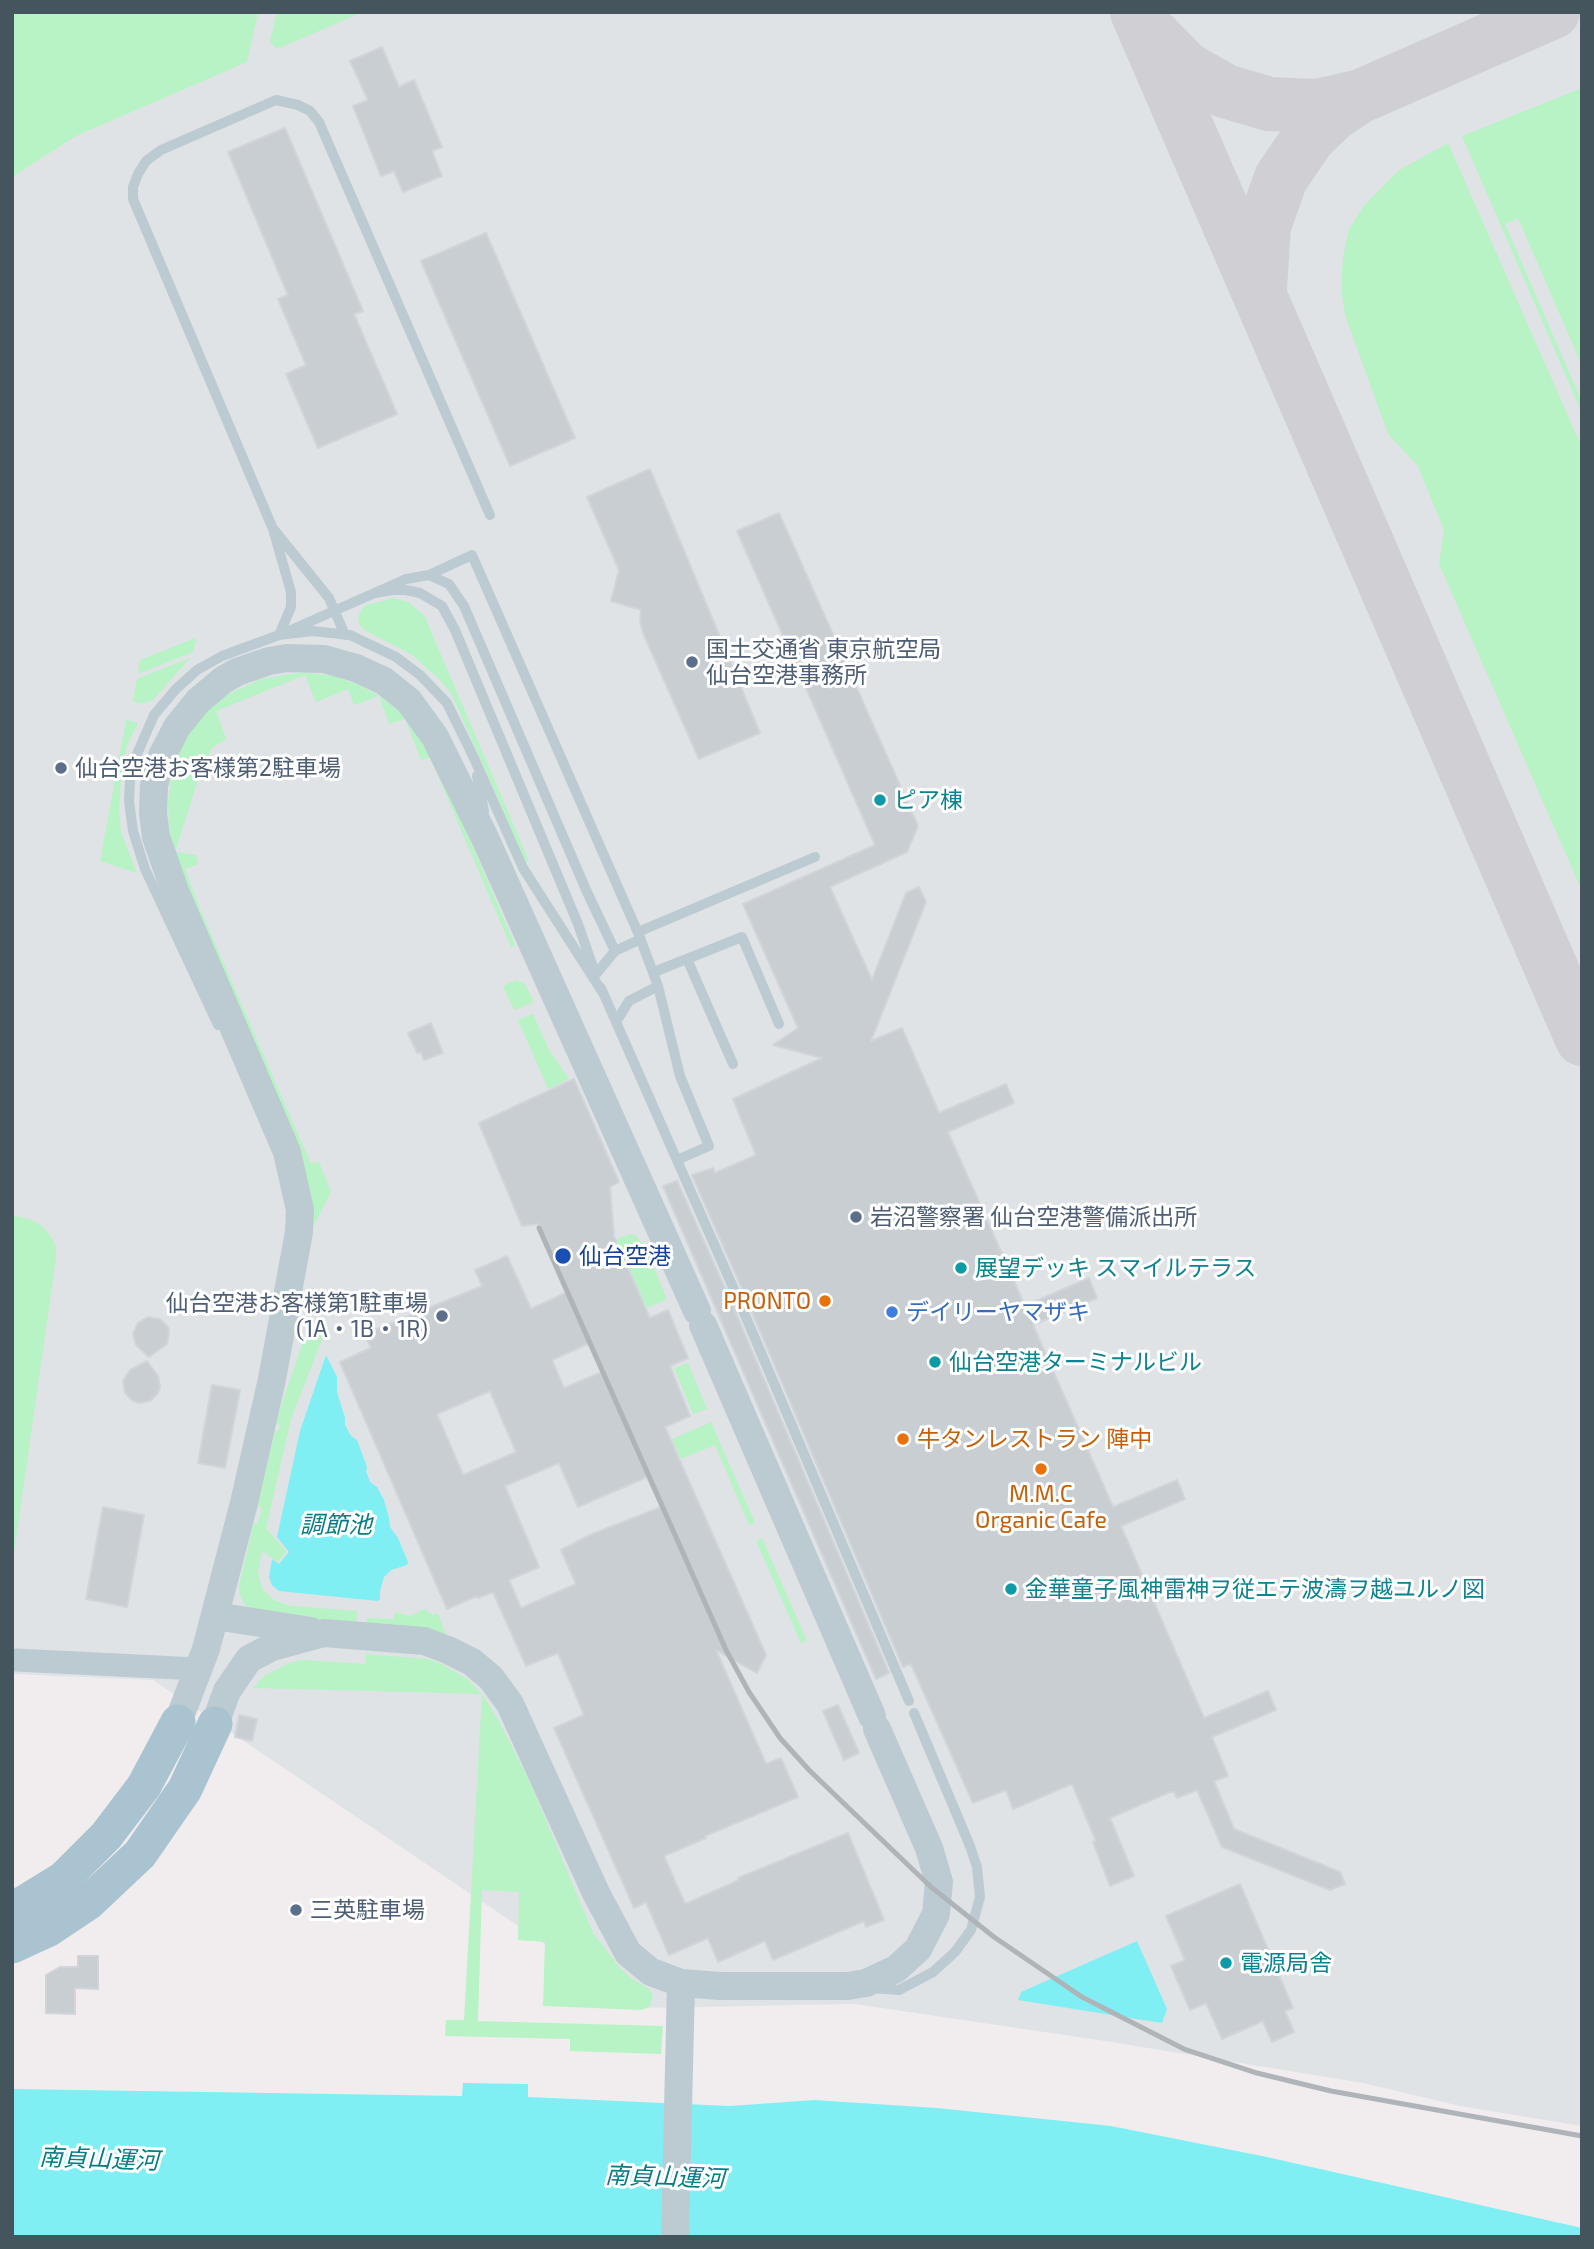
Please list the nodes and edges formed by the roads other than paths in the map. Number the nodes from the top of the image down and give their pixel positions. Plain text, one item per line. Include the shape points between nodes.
1 (490, 515) dead end
2 (273, 529) junction
3 (429, 575) junction
4 (374, 593) junction
5 (335, 611) junction
6 (278, 635) junction
7 (345, 635) junction
8 (474, 756) junction
9 (491, 853) junction
10 (816, 857) dead end
11 (640, 935) junction
12 (615, 951) junction
13 (687, 960) junction
14 (654, 972) junction
15 (596, 974) junction
16 (658, 986) junction
17 (603, 993) junction
18 (616, 1022) junction
19 (779, 1024) dead end
20 (225, 1040) dead end
21 (733, 1064) dead end
22 (248, 1091) dead end
23 (287, 1152) junction
24 (677, 1160) junction
25 (736, 1294) dead end
26 (742, 1307) dead end
27 (215, 1616) junction
28 (324, 1633) junction
29 (16, 1660) dead end
30 (198, 1669) junction
31 (909, 1701) dead end
32 (914, 1713) dead end
33 (178, 1721) joint
34 (215, 1724) joint
35 (121, 1816) junction
36 (150, 1842) junction
37 (18, 1924) edge
38 (681, 1983) junction
39 (848, 1986) junction
40 (675, 2237) edge

1 - 2 lane via 319,122 310,111 276,100 161,150 146,161 133,187 139,214
2 - 5 lane
2 - 6 lane via 291,592
3 - 4 lane
3 - 11 lane via 472,555
3 - 12 lane via 449,584 464,606
4 - 5 lane
4 - 15 lane via 406,590 442,606
5 - 6 lane
5 - 7 lane
6 - 7 lane via 312,631
6 - 20 lane via 222,656 176,689 147,728 130,779 133,831 145,869
7 - 8 lane via 396,657 420,675 447,703
8 - 9 lane
8 - 17 lane via 523,868
9 - 23 street via 435,737 409,701 384,681 356,668 305,658 253,665 223,680 177,727 154,786 156,837
9 - 39 street via 700,1318 929,1849 939,1882 938,1898 936,1914 918,1949 881,1977
10 - 11 lane
11 - 12 lane
11 - 14 lane
12 - 15 lane
13 - 14 lane
13 - 19 lane via 742,937
13 - 21 lane
14 - 16 lane
15 - 17 lane
16 - 18 lane via 629,1001
16 - 24 lane via 680,1076 709,1146
17 - 18 lane
18 - 24 lane
22 - 23 lane
23 - 27 street via 300,1210 299,1232 272,1379
24 - 25 lane
26 - 31 lane
27 - 28 street
27 - 30 street
28 - 34 street via 272,1647 249,1659 227,1691
28 - 38 street via 424,1641 472,1662 491,1678 510,1704 628,1953 651,1972
29 - 30 street
30 - 33 street
32 - 39 lane via 970,1846 980,1897 971,1930 933,1972 899,1990
33 - 35 main road via 144,1786
34 - 36 main road via 185,1789
35 - 36 street
35 - 37 main road
36 - 37 main road via 88,1903 48,1929
38 - 39 street
38 - 40 street

